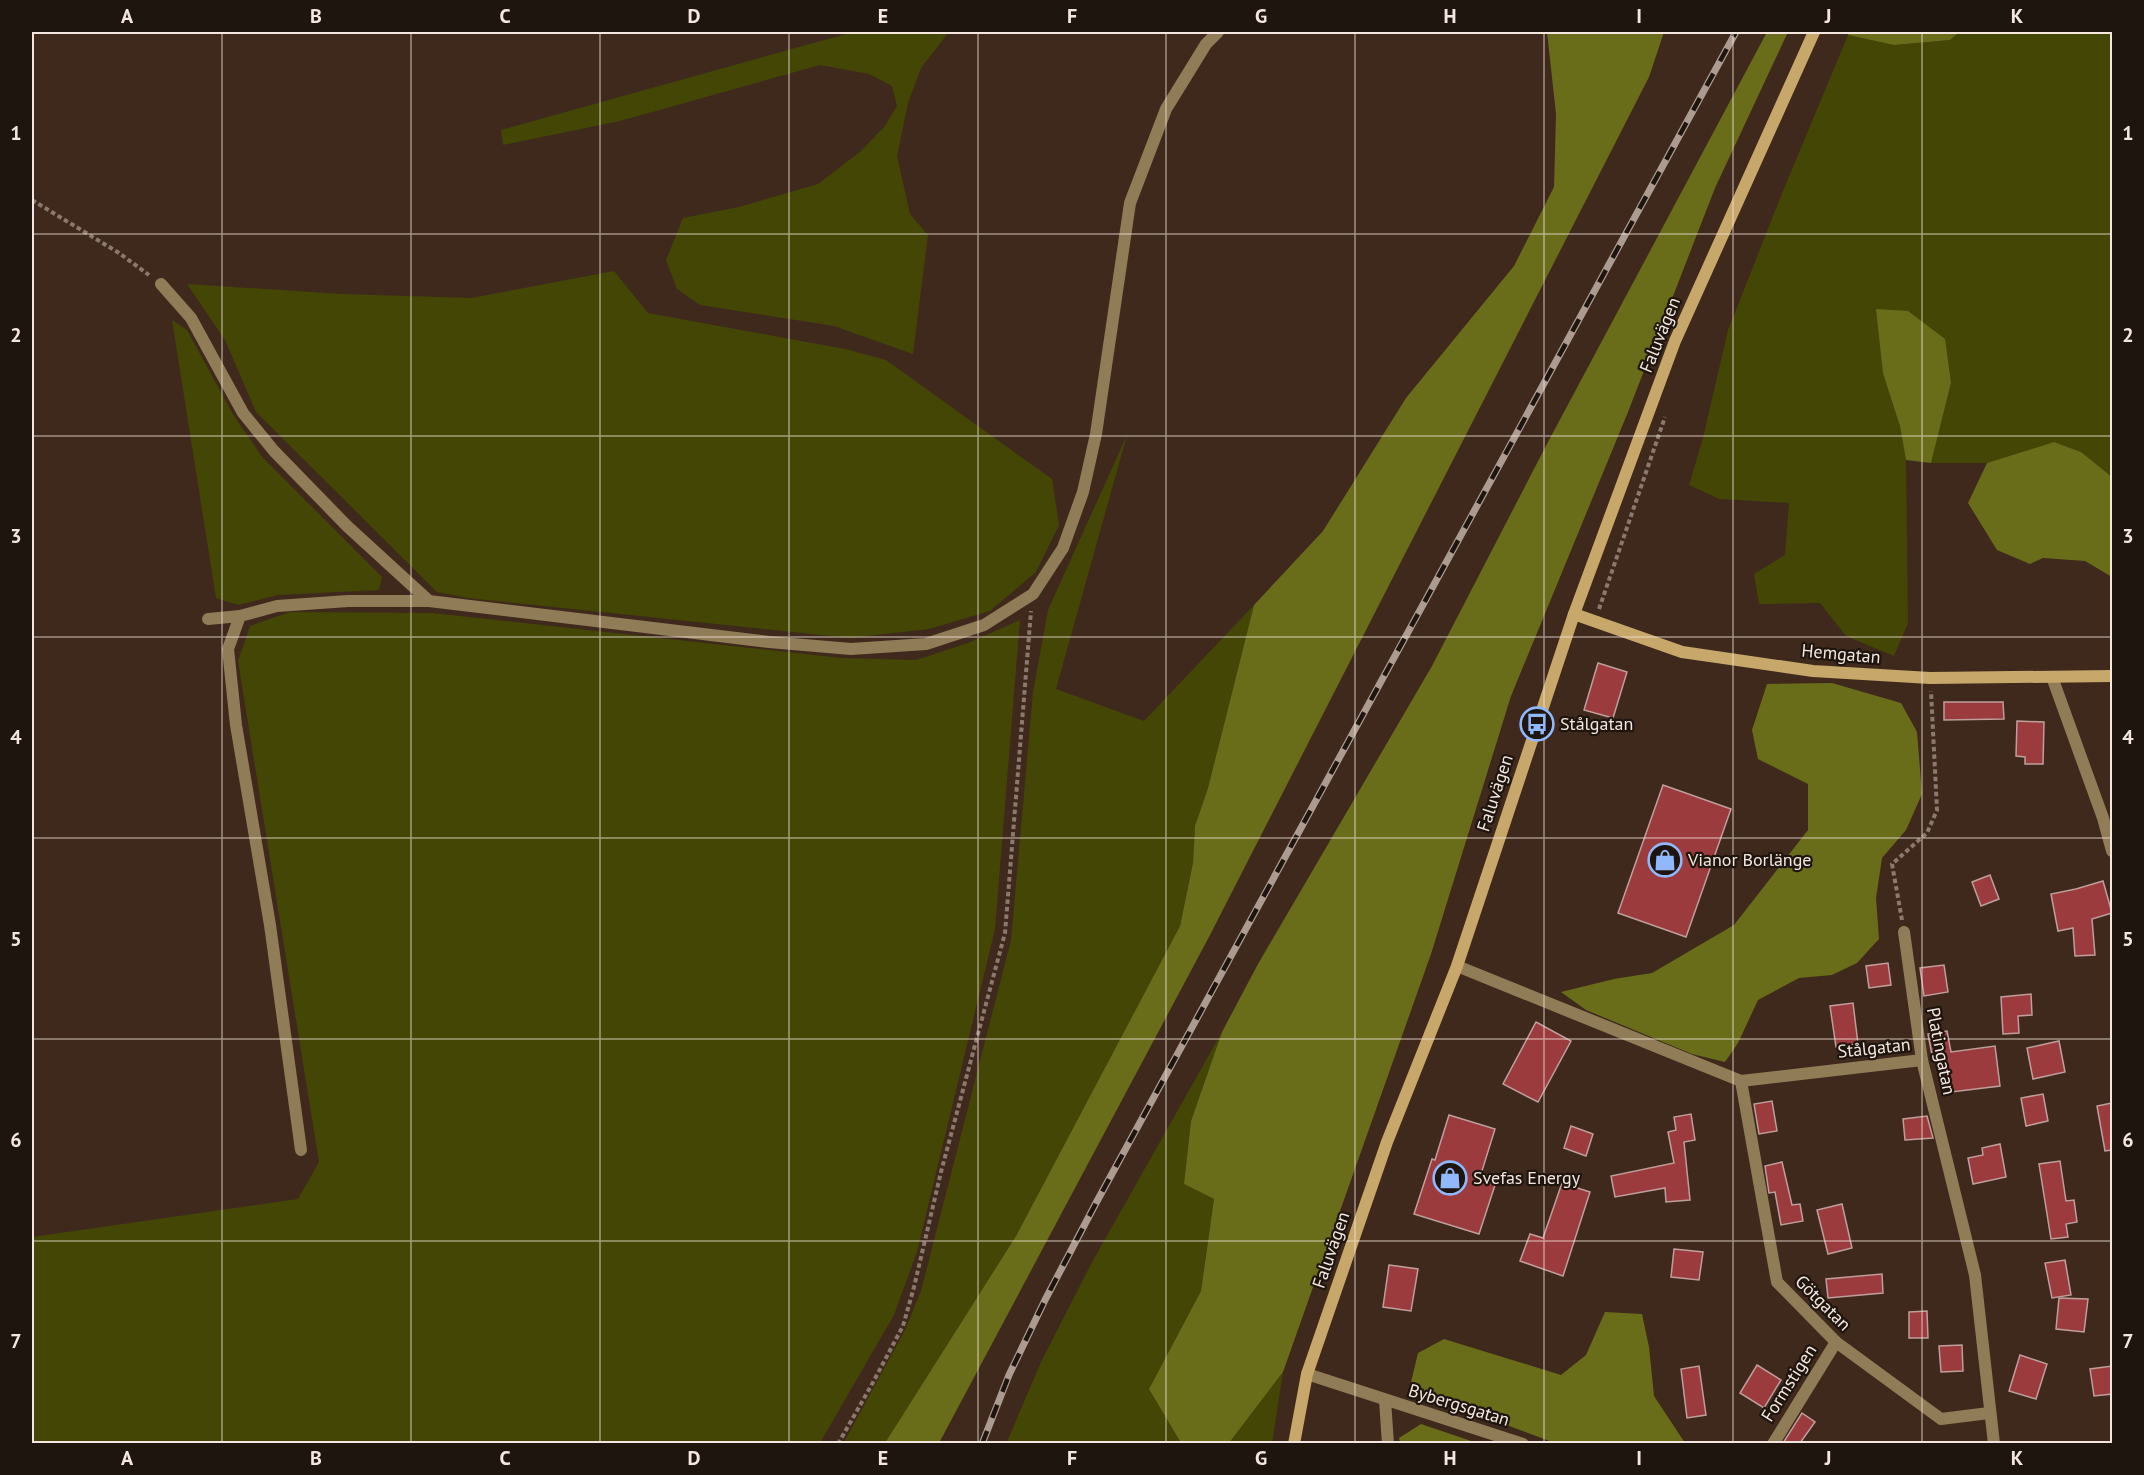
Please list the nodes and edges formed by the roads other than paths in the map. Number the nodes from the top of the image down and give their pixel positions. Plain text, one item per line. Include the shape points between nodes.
1 (1218, 32) edge
2 (1814, 32) edge
3 (161, 284) road end
4 (429, 601) junction
5 (1574, 615) junction
6 (240, 616) junction
7 (208, 619) dead end
8 (2112, 676) edge
9 (2052, 677) junction
10 (2108, 816) edge
11 (2112, 851) edge
12 (1904, 932) road end
13 (1457, 966) junction
14 (1922, 1060) junction
15 (1741, 1081) junction
16 (300, 1150) dead end
17 (1836, 1342) junction
18 (1307, 1374) junction
19 (1385, 1400) junction
20 (1989, 1413) junction
21 (1294, 1443) edge
22 (1388, 1443) edge
23 (1523, 1443) edge
24 (1773, 1443) edge
25 (1994, 1443) edge

1 - 4 street via 1206,44 1166,109 1130,203 1096,434 1083,492 1064,549 1033,594 984,625 926,644 851,649
2 - 5 street, Faluvägen via 1675,341
3 - 4 street via 191,318 243,413 274,451 347,526
4 - 6 street via 276,606
5 - 9 street, Hemgatan via 1682,652 1813,671 1930,678
5 - 13 street, Faluvägen
6 - 7 street
6 - 16 street via 228,649 236,726 270,925
8 - 9 street, Hemgatan
9 - 10 street
10 - 11 street
12 - 14 street, Platingatan
13 - 15 street, Stålgatan
13 - 18 street, Faluvägen via 1387,1142
14 - 15 street, Stålgatan
14 - 20 street, Platingatan via 1975,1275
15 - 17 street, Götgatan via 1778,1282
17 - 20 street, Götgatan via 1941,1419
17 - 24 street, Formstigen
18 - 19 street, Bybergsgatan
18 - 21 street, Faluvägen
19 - 22 street
19 - 23 street, Bybergsgatan
20 - 25 street, Platingatan

